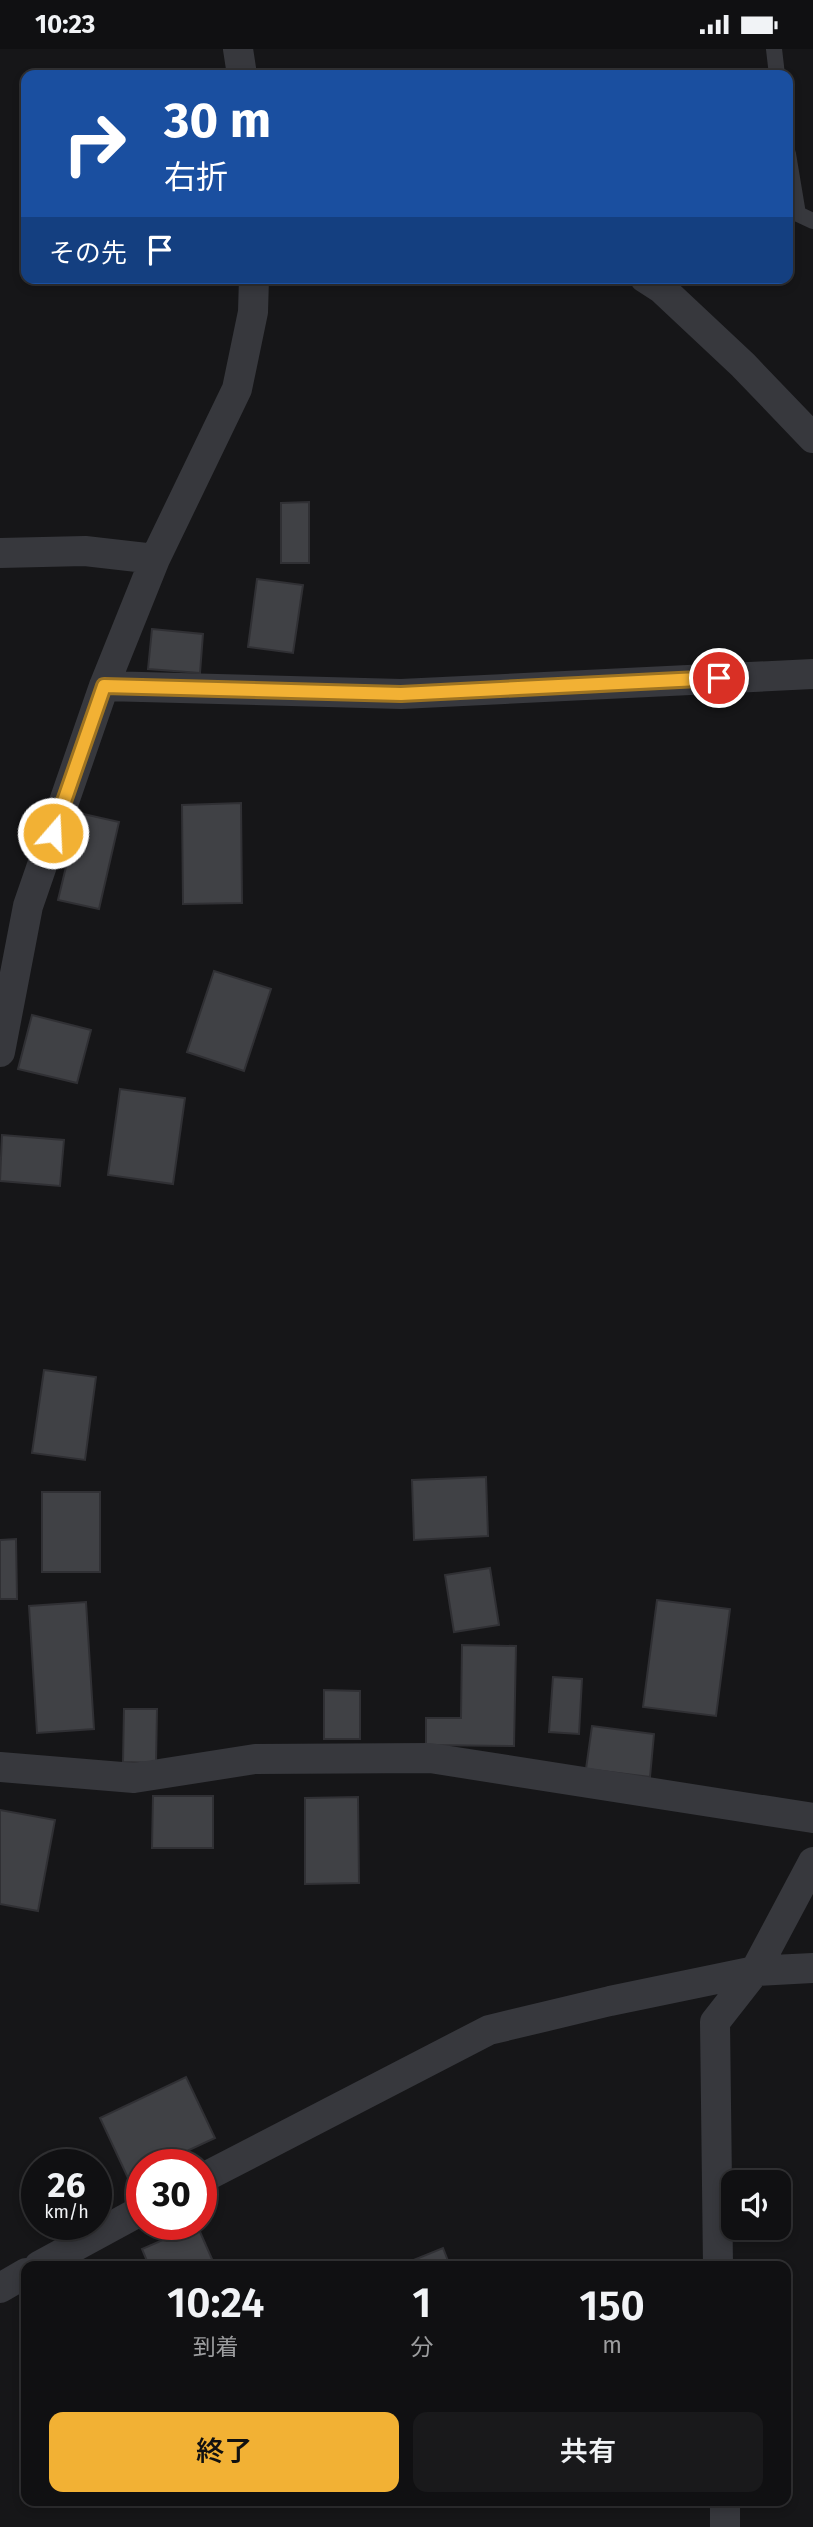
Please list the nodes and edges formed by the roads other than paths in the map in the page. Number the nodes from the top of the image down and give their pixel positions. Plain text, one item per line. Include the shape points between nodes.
1 (238, 49) edge
2 (774, 49) edge
3 (241, 70) edge
4 (776, 70) edge
5 (793, 184) edge
6 (813, 221) edge
7 (254, 284) edge
8 (654, 284) edge
9 (813, 438) edge
10 (0, 553) edge
11 (155, 559) junction
12 (813, 674) edge
13 (104, 686) junction
14 (0, 1052) edge
15 (0, 1767) edge
16 (813, 1818) edge
17 (813, 1862) edge
18 (813, 1968) edge
19 (755, 1971) junction
20 (217, 2171) edge
21 (126, 2219) edge
22 (48, 2261) edge
23 (718, 2261) edge
24 (21, 2276) edge
25 (0, 2288) edge
26 (724, 2506) edge
27 (725, 2527) edge

1 - 3 street
2 - 4 lane
5 - 6 lane via 798,214
7 - 11 street via 253,312 237,389
8 - 9 street via 743,365
10 - 11 street via 85,551
11 - 13 street
12 - 13 street via 401,694
13 - 14 street via 28,906
15 - 16 street via 134,1778 255,1759 430,1758
17 - 19 street
18 - 19 street
19 - 20 street via 489,2030
19 - 23 street via 715,2022
21 - 22 street
24 - 25 street
26 - 27 street

